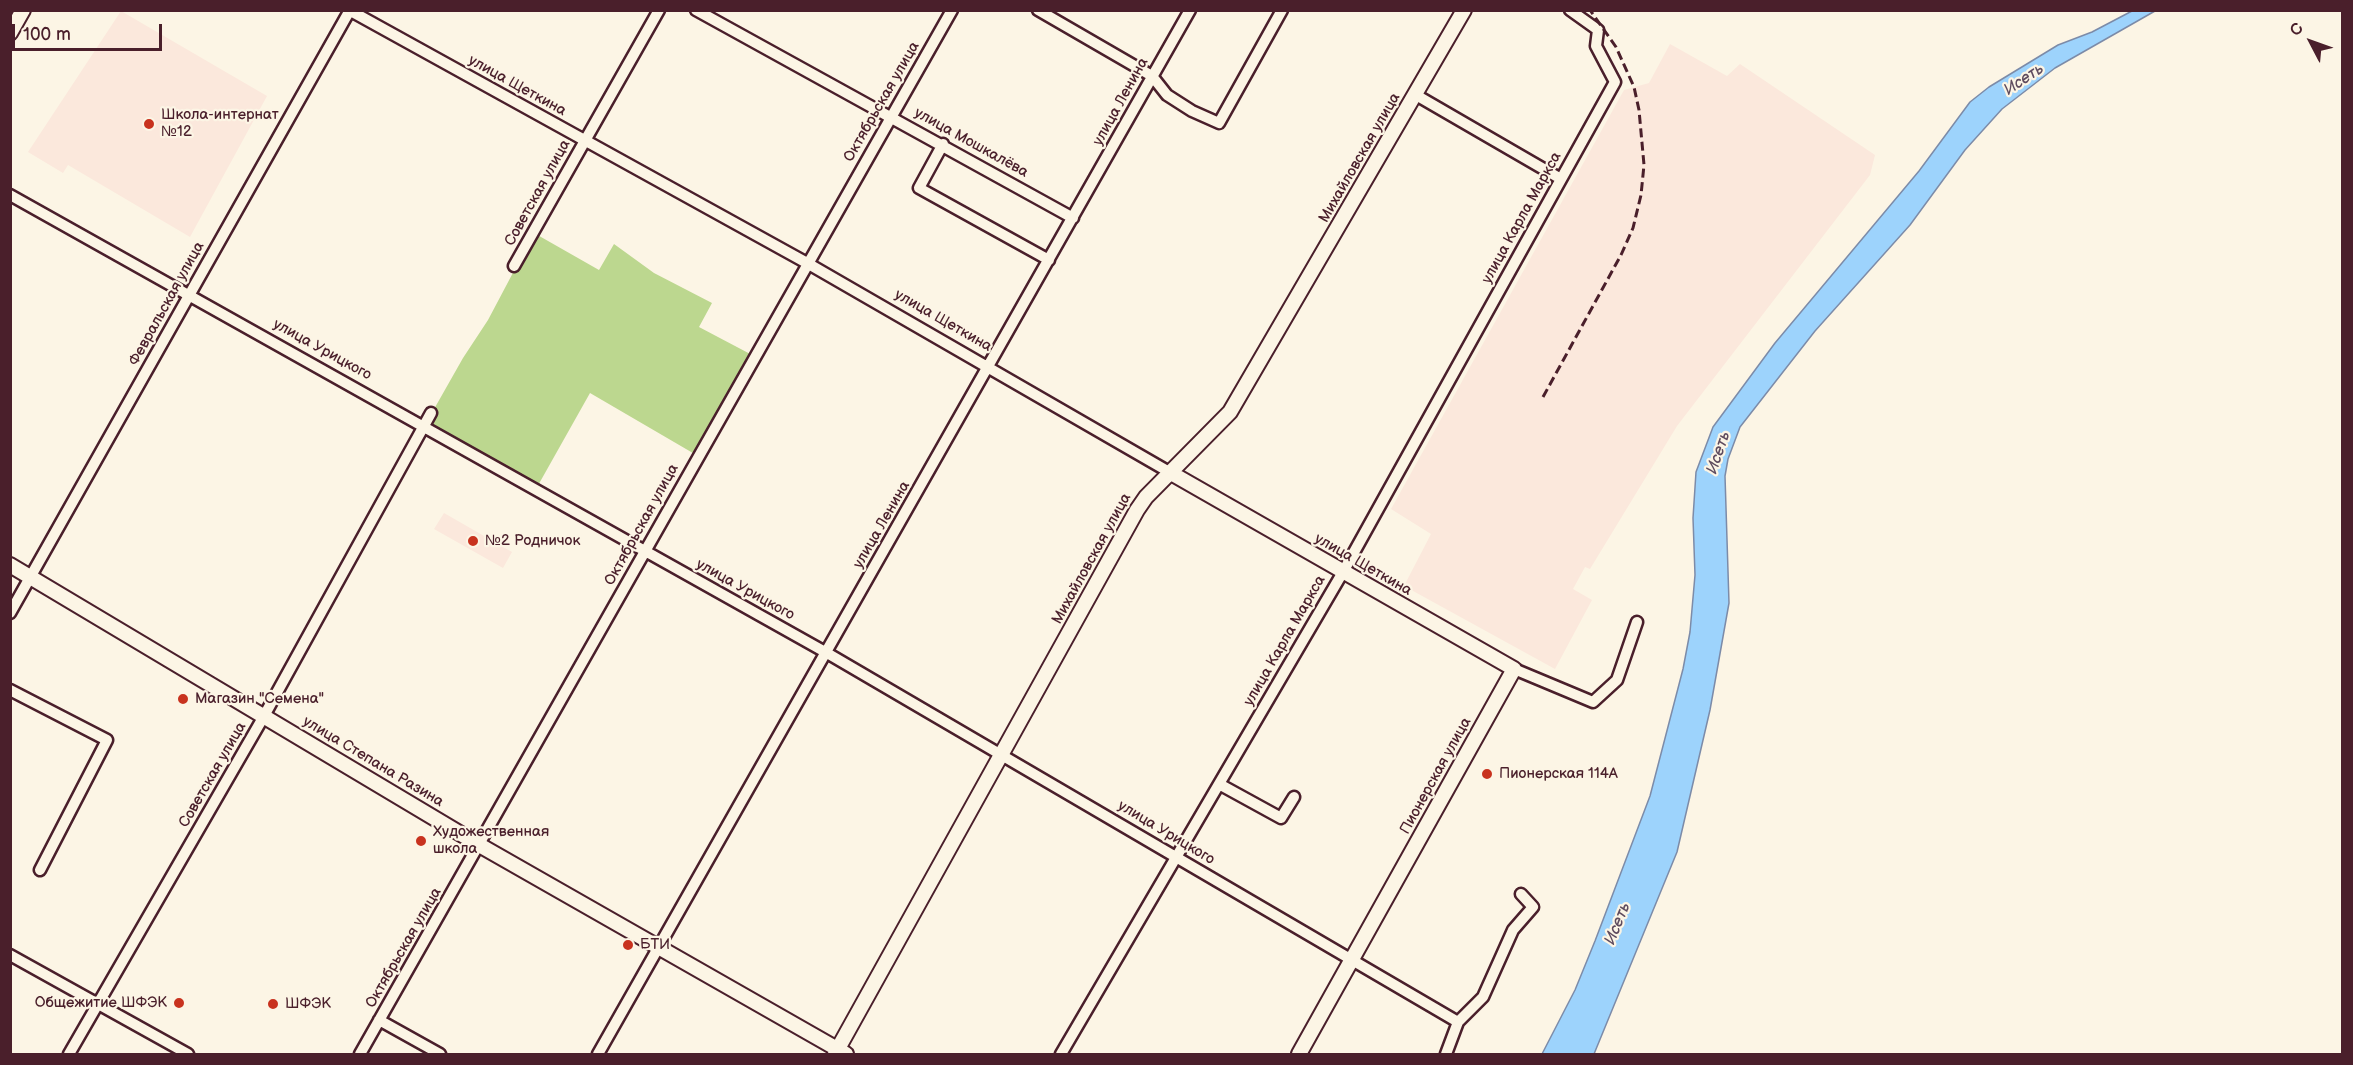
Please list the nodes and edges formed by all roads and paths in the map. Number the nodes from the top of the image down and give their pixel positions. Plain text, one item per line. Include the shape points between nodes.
1 (23, 10) edge
2 (659, 10) edge
3 (696, 10) edge
4 (952, 10) edge
5 (1038, 10) edge
6 (1190, 10) edge
7 (1282, 10) edge
8 (1464, 10) edge
9 (1570, 10) edge
10 (350, 11) edge
11 (10, 33) edge
12 (1152, 76) junction
13 (1416, 95) junction
14 (890, 115) junction
15 (584, 142) junction
16 (943, 144) junction
17 (1561, 179) junction
18 (10, 195) edge
19 (1073, 218) junction
20 (1049, 260) junction
21 (807, 263) junction
22 (514, 266) dead end
23 (190, 294) junction
24 (990, 367) junction
25 (431, 413) dead end
26 (425, 425) junction
27 (1171, 473) junction
28 (645, 550) junction
29 (10, 565) edge
30 (1343, 572) junction
31 (32, 578) junction
32 (10, 613) edge
33 (1637, 622) dead end
34 (827, 653) junction
35 (1514, 669) junction
36 (10, 690) edge
37 (264, 716) junction
38 (1003, 754) junction
39 (1219, 784) junction
40 (1294, 797) dead end
41 (480, 846) junction
42 (1176, 857) junction
43 (40, 870) dead end
44 (1521, 894) dead end
45 (659, 947) junction
46 (10, 955) edge
47 (1352, 960) junction
48 (98, 1004) junction
49 (379, 1020) junction
50 (1458, 1022) junction
51 (839, 1053) edge
52 (69, 1054) edge
53 (188, 1054) edge
54 (360, 1054) edge
55 (440, 1054) edge
56 (598, 1054) edge
57 (1061, 1054) edge
58 (1299, 1054) edge
59 (1446, 1054) edge

1 - 11 main road
2 - 15 street, Советская улица
3 - 14 street, улица Мошкалёва
4 - 14 street, Октябрьская улица
5 - 12 street
6 - 12 street, улица Ленина
7 - 12 street via 1219,123 1167,95
8 - 13 main road, Михайловская улица
9 - 17 street, улица Карла Маркса via 1598,30 1596,46 1615,82
10 - 15 street, улица Щеткина
10 - 23 street, Февральская улица
12 - 19 street, улица Ленина
13 - 17 street
13 - 27 main road, Михайловская улица via 1237,403
14 - 16 street, улица Мошкалёва
14 - 21 street, Октябрьская улица
15 - 21 street, улица Щеткина
15 - 22 street, Советская улица
16 - 19 street, улица Мошкалёва
16 - 20 street via 918,188
17 - 30 street, улица Карла Маркса
18 - 23 street, улица Урицкого
19 - 20 street, улица Ленина
20 - 24 street, улица Ленина
21 - 24 street, улица Щеткина
21 - 28 street, Октябрьская улица
23 - 26 street, улица Урицкого
23 - 31 street, Февральская улица
24 - 27 street, улица Щеткина
24 - 34 street, улица Ленина
25 - 26 street, Советская улица
26 - 28 street, улица Урицкого
26 - 37 street, Советская улица
27 - 30 main road, улица Щеткина
27 - 38 main road, Михайловская улица via 1137,510
28 - 34 street, улица Урицкого
28 - 41 street, Октябрьская улица
29 - 31 main road, улица Степана Разина
30 - 35 main road, улица Щеткина
30 - 39 street, улица Карла Маркса
31 - 32 street, Февральская улица
31 - 37 main road, улица Степана Разина
33 - 35 street via 1617,680 1593,702
34 - 38 street, улица Урицкого
34 - 45 street, улица Ленина
35 - 47 main road, Пионерская улица
36 - 43 street via 107,740
37 - 41 main road, улица Степана Разина
37 - 48 street, Советская улица
38 - 42 street, улица Урицкого
38 - 51 main road, Михайловская улица
39 - 40 street via 1281,818
39 - 42 street, улица Карла Маркса
41 - 45 main road, улица Степана Разина
41 - 49 street, Октябрьская улица
42 - 47 street, улица Урицкого
42 - 57 street, улица Карла Маркса
44 - 50 street via 1533,907 1513,930 1483,997
45 - 51 main road, улица Степана Разина
45 - 56 street, улица Ленина
46 - 48 street
47 - 50 street, улица Урицкого
47 - 58 main road, Пионерская улица
48 - 52 street, Советская улица
48 - 53 street
49 - 54 street, Октябрьская улица
49 - 55 street
50 - 59 street

